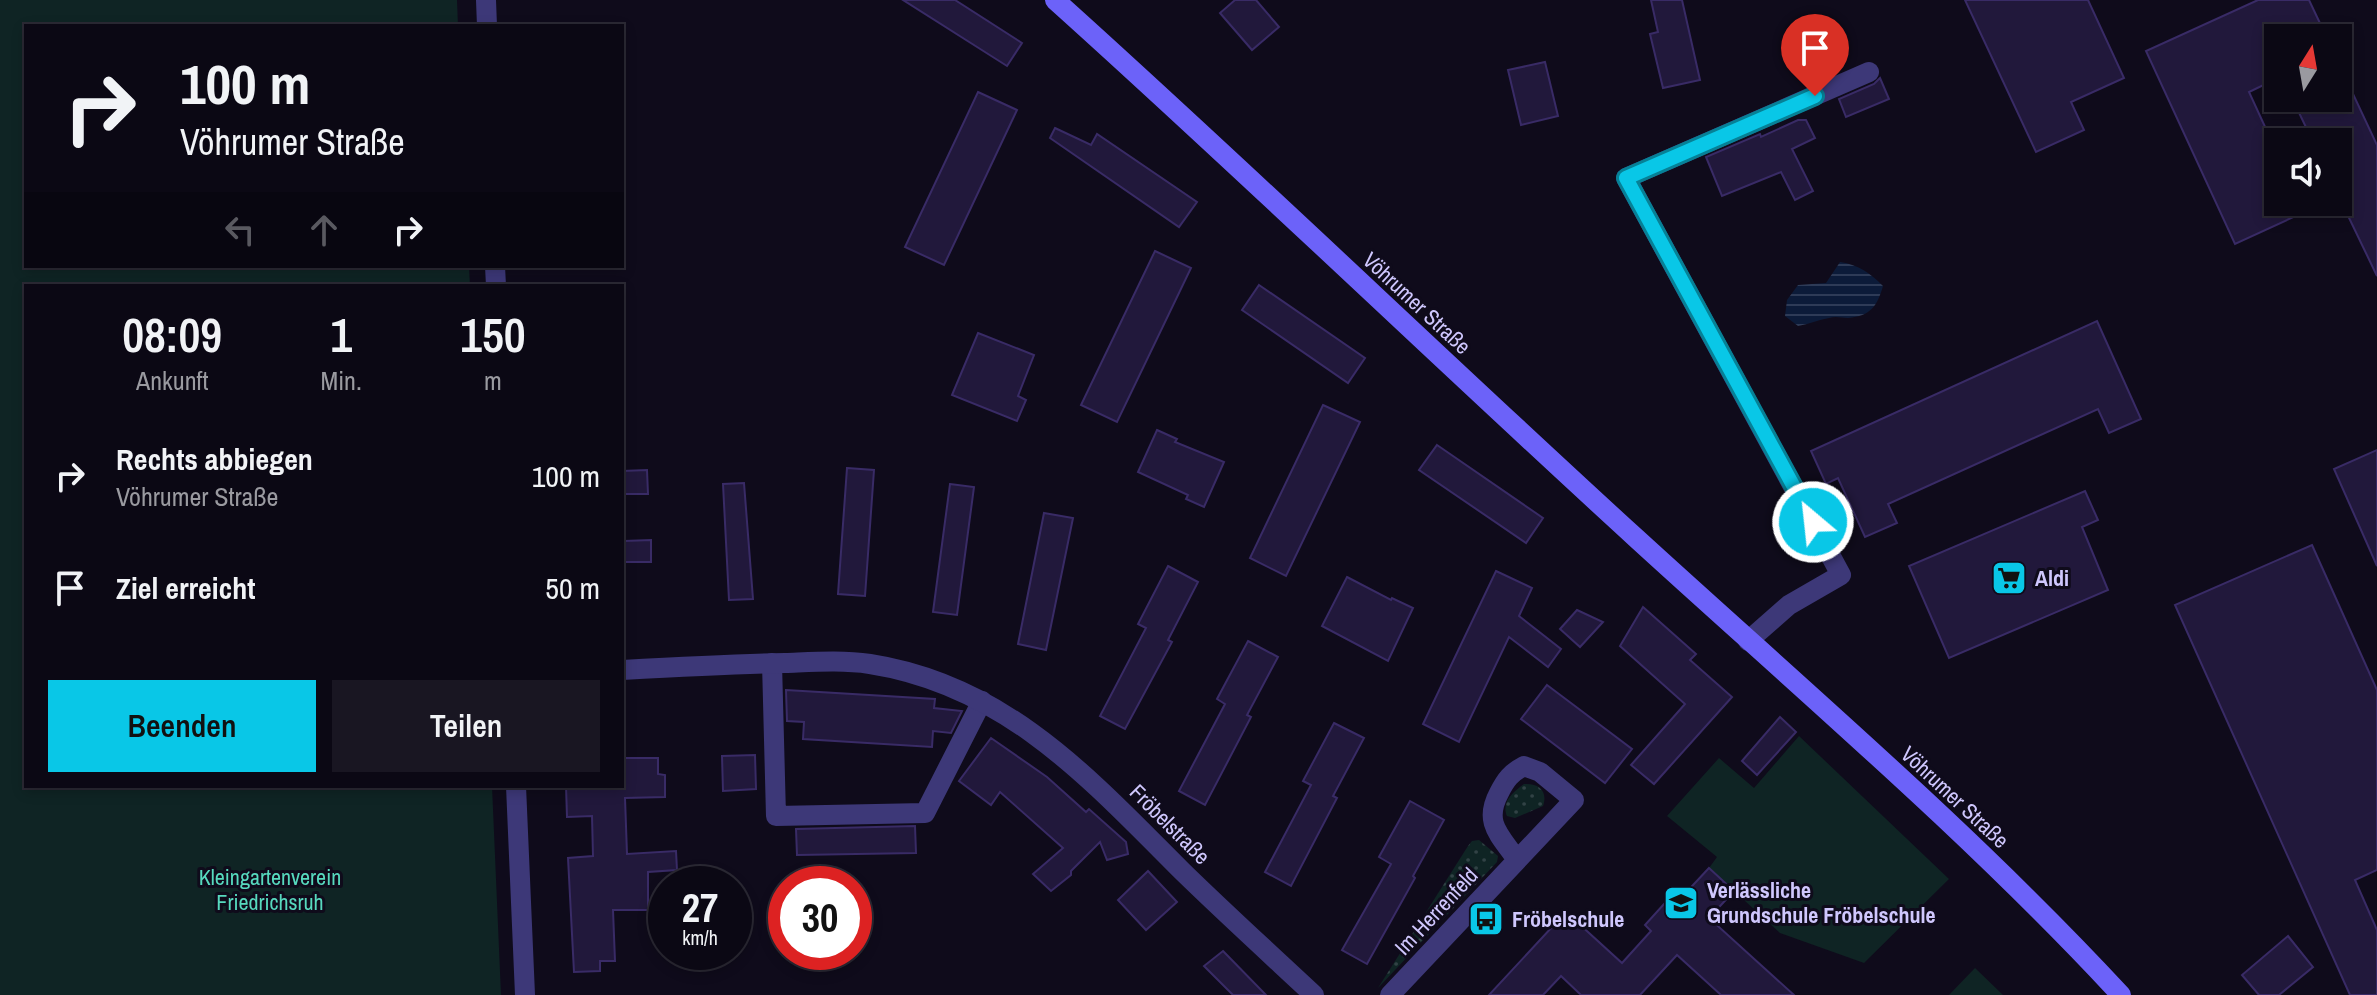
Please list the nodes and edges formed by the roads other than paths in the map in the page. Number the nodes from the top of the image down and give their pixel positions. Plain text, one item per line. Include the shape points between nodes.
1 (486, 0) edge
2 (1058, 1) edge
3 (487, 24) edge
4 (1869, 72) dead end
5 (1748, 641) junction
6 (772, 663) junction
7 (624, 670) edge
8 (982, 701) junction
9 (516, 788) edge
10 (1517, 860) junction
11 (525, 995) edge
12 (1314, 995) edge
13 (1390, 995) edge
14 (2121, 995) edge

1 - 3 street
2 - 5 main road, Vöhrumer Straße
4 - 5 street via 1626,178 1841,575 1789,605
5 - 14 main road, Vöhrumer Straße via 1945,819
6 - 7 street, Fröbelstraße
6 - 8 street, Fröbelstraße via 872,664 916,673
6 - 8 street via 776,816 925,813
8 - 12 street, Fröbelstraße via 1070,761
9 - 11 street
10 - 10 street, Im Herrenfeld via 1574,800 1540,772 1524,766 1509,774 1491,807 1493,822
10 - 13 street, Im Herrenfeld

